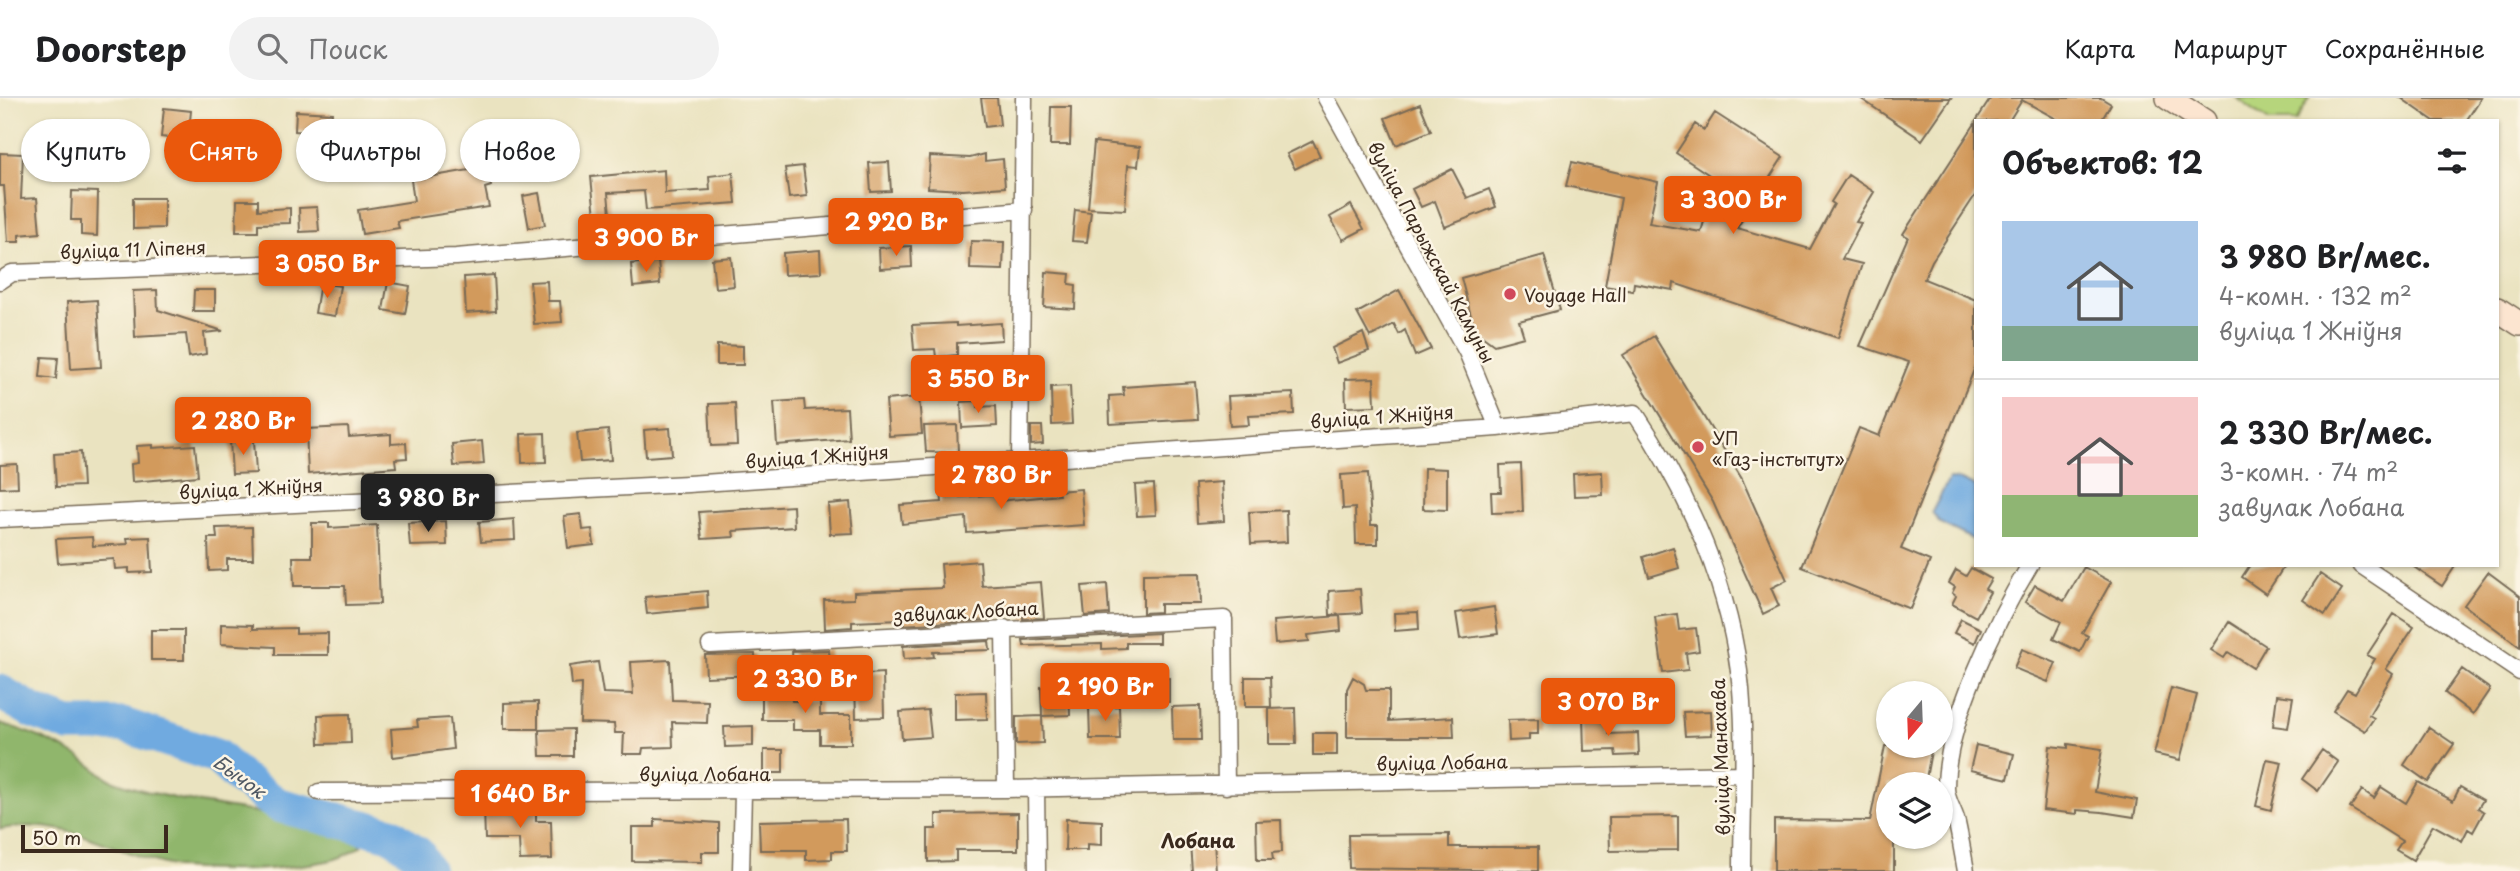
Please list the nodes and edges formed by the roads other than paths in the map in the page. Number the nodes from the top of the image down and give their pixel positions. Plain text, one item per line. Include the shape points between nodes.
1 (1024, 98) edge
2 (1326, 98) edge
3 (2168, 98) edge
4 (2201, 119) edge
5 (1024, 210) junction
6 (0, 281) edge
7 (2499, 310) edge
8 (2520, 324) edge
9 (1635, 413) joint
10 (1498, 428) junction
11 (1020, 461) junction
12 (0, 519) edge
13 (2029, 567) edge
14 (2364, 567) edge
15 (1003, 628) junction
16 (710, 645) dead end
17 (2520, 672) edge
18 (1742, 774) junction
19 (1226, 786) junction
20 (1037, 788) junction
21 (1006, 789) junction
22 (319, 792) dead end
23 (743, 793) junction
24 (741, 871) edge
25 (1037, 871) edge
26 (1742, 871) edge
27 (1966, 871) edge

1 - 5 street
2 - 10 street, вуліца Парыжскай Камуны via 1467,352
3 - 4 main road
5 - 6 street, вуліца 11 Ліпеня via 456,257 12,273
5 - 11 street
7 - 8 main road
9 - 10 street, вуліца 1 Жніўня
9 - 18 street, вуліца Манахава via 1665,458 1711,561 1741,688
10 - 11 street, вуліца 1 Жніўня
11 - 12 street, вуліца 1 Жніўня via 340,504
13 - 27 street via 2001,612 1948,765 1946,792
14 - 17 street
15 - 16 street, завулак Лобана
15 - 19 street, завулак Лобана via 1224,619
15 - 21 street
18 - 19 street, вуліца Лобана
18 - 26 street, вуліца Манахава
19 - 20 street, вуліца Лобана
20 - 21 street, вуліца Лобана
20 - 25 street
21 - 23 street, вуліца Лобана
22 - 23 street, вуліца Лобана
23 - 24 street

